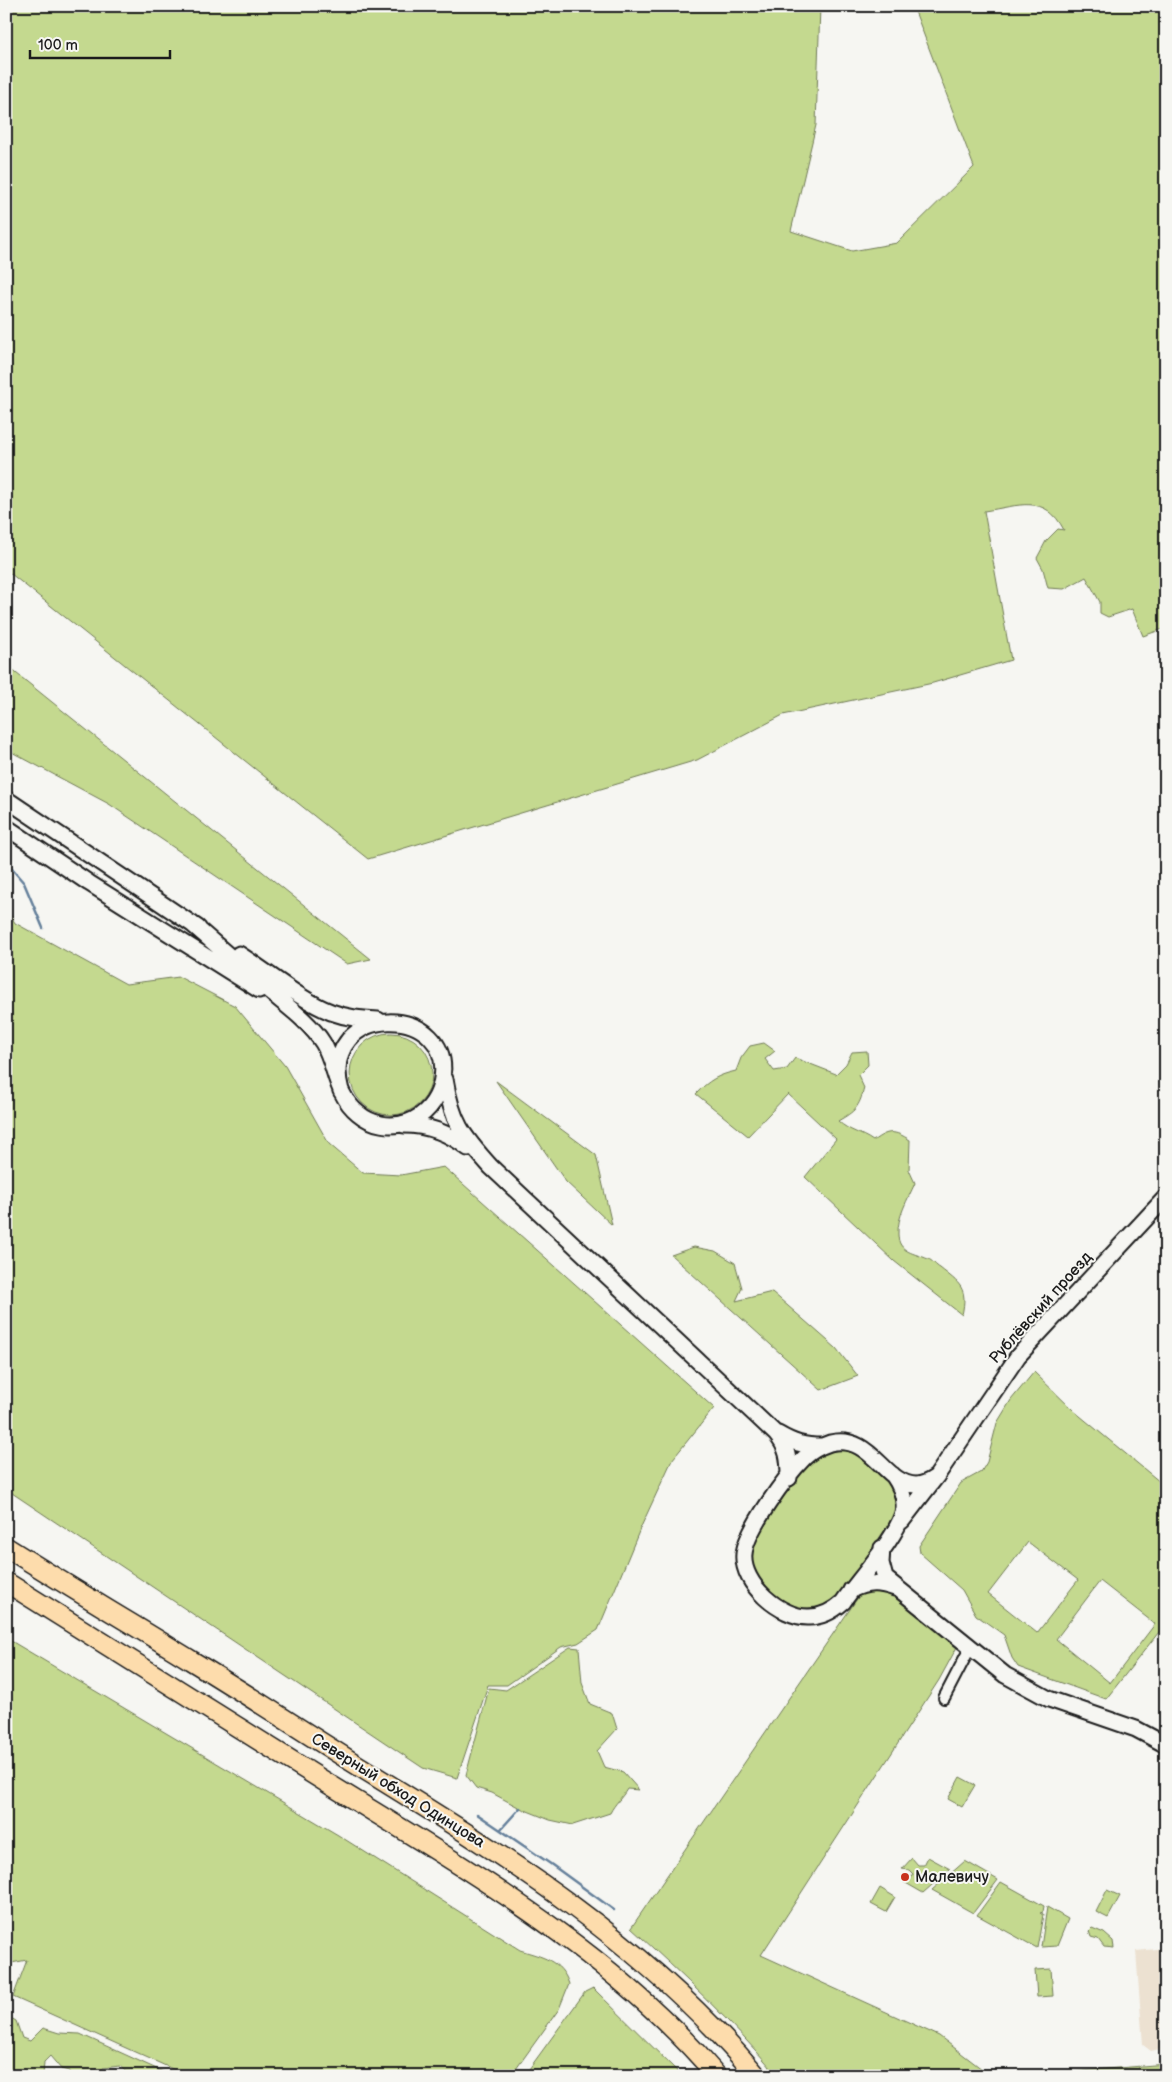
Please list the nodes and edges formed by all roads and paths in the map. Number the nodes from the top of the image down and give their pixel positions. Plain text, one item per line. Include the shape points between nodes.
1 (6, 799) edge
2 (6, 827) edge
3 (191, 923) junction
4 (287, 1006) junction
5 (385, 1020) junction
6 (442, 1063) junction
7 (341, 1091) junction
8 (387, 1125) junction
9 (491, 1167) junction
10 (1166, 1197) edge
11 (776, 1434) junction
12 (822, 1446) junction
13 (893, 1476) junction
14 (936, 1477) junction
15 (789, 1478) junction
16 (898, 1525) junction
17 (6, 1547) edge
18 (883, 1548) junction
19 (6, 1582) edge
20 (895, 1588) junction
21 (851, 1590) junction
22 (970, 1648) junction
23 (944, 1698) dead end
24 (1166, 1745) edge
25 (717, 2076) edge
26 (757, 2076) edge

1 - 3 street
2 - 4 street via 234,976
3 - 4 street
3 - 5 street via 313,1003 348,1017
4 - 7 street via 323,1044
5 - 6 street via 410,1024 425,1033 436,1047
5 - 7 street via 361,1029 344,1049 339,1065
6 - 8 street via 440,1088 432,1104 412,1120
6 - 9 street via 456,1124
7 - 8 street via 350,1106 363,1117
8 - 9 street via 415,1125 448,1135
9 - 11 street
10 - 14 street, Рублёвский проезд via 1018,1356
11 - 12 street via 792,1443
11 - 15 street via 785,1444
12 - 13 street via 847,1442 862,1448
12 - 15 street via 804,1457
13 - 14 street via 916,1485 926,1484
13 - 16 street via 904,1498
14 - 16 street, Рублёвский проезд
15 - 21 street via 746,1540 747,1572 755,1587 784,1610 808,1617 823,1616 833,1611
16 - 18 street
17 - 26 highway, Северный обход Одинцова via 546,1885 620,1940 665,1979 730,2043
18 - 20 street via 882,1571
18 - 21 street
19 - 25 highway, Северный обход Одинцова via 528,1911 607,1970 676,2032
20 - 21 street via 873,1583
20 - 22 street
22 - 23 street
22 - 24 street via 1005,1675 1049,1699 1136,1729

